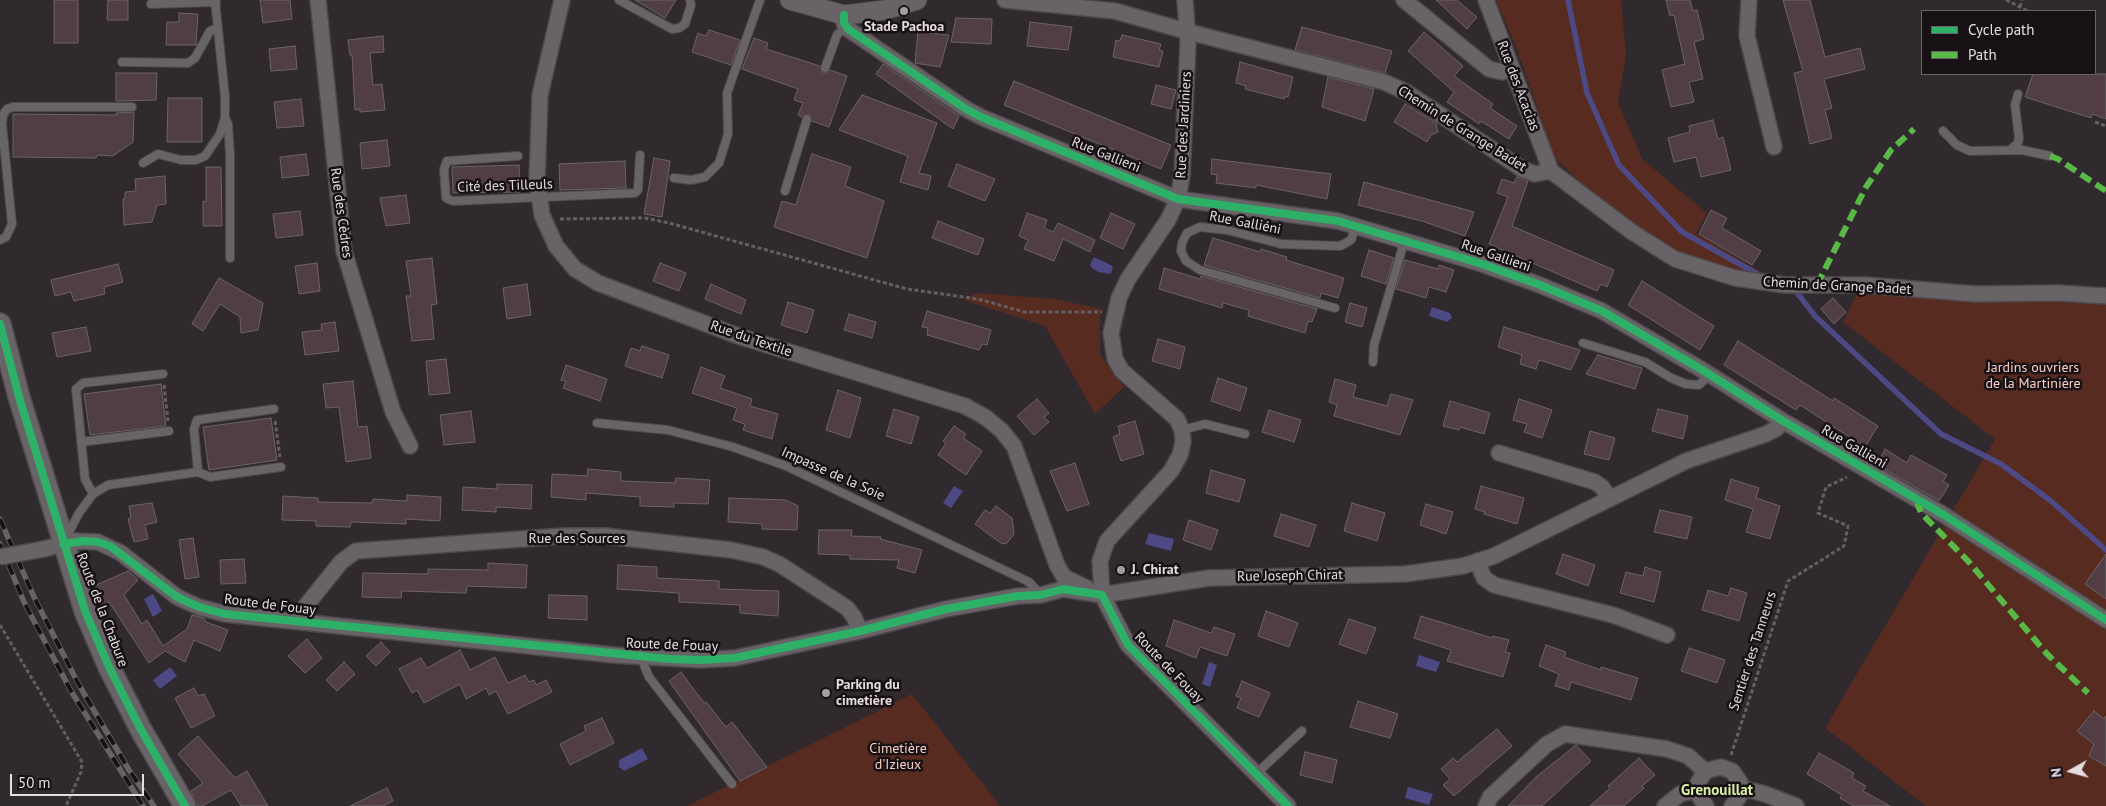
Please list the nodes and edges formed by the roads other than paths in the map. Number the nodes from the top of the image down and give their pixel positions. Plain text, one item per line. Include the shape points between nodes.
1 (318, 0) edge
2 (562, 0) edge
3 (619, 0) edge
4 (690, 0) edge
5 (760, 0) edge
6 (790, 0) edge
7 (917, 0) edge
8 (1005, 0) edge
9 (1185, 0) edge
10 (1404, 0) edge
11 (1486, 0) edge
12 (1748, 0) edge
13 (216, 1) edge
14 (152, 4) dead end
15 (845, 21) junction
16 (218, 28) junction
17 (1188, 32) junction
18 (122, 62) dead end
19 (825, 68) dead end
20 (1512, 69) junction
21 (2018, 94) dead end
22 (132, 107) dead end
23 (225, 118) junction
24 (807, 119) dead end
25 (1943, 131) dead end
26 (1774, 148) dead end
27 (2010, 150) junction
28 (640, 155) dead end
29 (518, 156) dead end
30 (2050, 156) dead end
31 (143, 163) dead end
32 (1551, 171) junction
33 (674, 178) dead end
34 (785, 191) dead end
35 (539, 198) junction
36 (1178, 198) junction
37 (1356, 226) junction
38 (1405, 239) junction
39 (0, 240) edge
40 (230, 258) dead end
41 (2106, 296) edge
42 (1335, 308) dead end
43 (0, 324) edge
44 (1583, 344) dead end
45 (1373, 362) dead end
46 (163, 374) road end
47 (1709, 374) junction
48 (274, 409) road end
49 (1783, 421) junction
50 (596, 423) dead end
51 (1182, 430) junction
52 (169, 432) road end
53 (1245, 434) dead end
54 (81, 442) junction
55 (410, 446) dead end
56 (1499, 453) dead end
57 (281, 467) road end
58 (198, 472) junction
59 (93, 494) junction
60 (1610, 499) junction
61 (53, 547) junction
62 (0, 557) edge
63 (1478, 561) junction
64 (1041, 595) junction
65 (1102, 595) junction
66 (2106, 620) edge
67 (302, 622) junction
68 (860, 631) junction
69 (1666, 635) dead end
70 (644, 658) junction
71 (1302, 731) dead end
72 (1705, 772) junction
73 (1256, 774) junction
74 (732, 784) dead end
75 (1741, 788) junction
76 (1697, 790) junction
77 (185, 806) edge
78 (1288, 806) edge
79 (1486, 806) edge
80 (1665, 806) edge
81 (1706, 806) edge
82 (1732, 806) edge
83 (1796, 806) edge

1 - 55 street, Rue des Cèdres via 344,251 393,412
2 - 35 street, Rue du Textile via 540,95
3 - 4 lane via 672,29 685,24
5 - 33 lane via 727,93 728,134 719,163 705,177 691,180
6 - 15 street, Rue Gallieni
7 - 15 street
8 - 17 street, Chemin de Grange Badet via 1101,8
9 - 17 street, Rue des Jardiniers
10 - 20 street via 1488,69 1502,72
11 - 20 street, Rue des Acacias
12 - 26 street via 1747,36
13 - 14 lane
13 - 16 lane
15 - 19 lane
15 - 36 street, Rue Gallieni via 944,95 981,117
16 - 18 lane via 210,31 195,58 188,63
16 - 23 lane
17 - 32 street, Chemin de Grange Badet via 1384,82 1406,92 1522,168 1536,174
17 - 36 street, Rue des Jardiniers via 1182,176
20 - 32 street, Rue des Acacias
21 - 27 lane via 2015,105 2019,138
22 - 39 lane via 7,109 2,124 12,224 6,237
23 - 31 lane via 220,134 206,156 181,160 158,154
23 - 40 lane via 230,155
24 - 34 lane
25 - 27 lane via 1957,145 1970,150
27 - 30 lane via 2029,150
28 - 35 lane, Cité des Tilleuls via 635,194
29 - 35 lane, Cité des Tilleuls via 447,161 444,169 446,198 454,201
32 - 41 street, Chemin de Grange Badet via 1674,259 1734,278 1785,285 1866,285 1975,294
35 - 65 street, Rue du Textile via 556,246 576,269 598,283 778,350 965,406 985,416 1014,446 1056,565 1064,577
36 - 37 street, Rue Gallieni via 1299,214
36 - 51 street, Rue des Jardiniers via 1168,220 1128,279 1119,298 1111,333 1113,353 1122,371 1177,419
37 - 38 street, Rue Gallieni
37 - 42 lane, Rue Galliéni via 1351,240 1340,246 1281,244 1227,230 1200,227 1187,233 1182,243 1181,251 1186,261 1200,270
38 - 45 lane via 1374,345
38 - 47 street, Rue Gallieni via 1540,284 1602,312
43 - 61 main road, Route de la Chabure
44 - 47 lane via 1645,362 1686,384 1699,385
46 - 54 lane via 78,385
47 - 49 street, Rue Gallieni
48 - 58 lane via 197,420 194,429
49 - 60 street, Rue Joseph Chirat via 1766,434 1686,461
49 - 66 street, Rue Gallieni via 1944,515
50 - 64 lane, Impasse de la Soie via 668,430 734,447 786,466 1029,582
51 - 53 lane via 1205,424
51 - 65 street via 1180,455 1171,471 1107,541 1100,561
52 - 54 lane
54 - 59 lane via 85,479
56 - 60 street via 1596,482
57 - 58 lane via 210,477
58 - 59 lane via 117,483 100,488
59 - 61 lane
60 - 63 street, Rue Joseph Chirat
61 - 62 street, Route de Fouay, bridge
61 - 67 street, Route de Fouay via 91,541 110,546 177,597 200,607 224,614
61 - 77 main road, Route de la Chabure via 140,728
63 - 65 street, Rue Joseph Chirat via 1406,574 1209,578
63 - 69 street via 1484,578 1494,585 1613,615
64 - 65 street, Route de Fouay via 1063,589
64 - 68 street, Route de Fouay via 987,600
65 - 73 street, Route de Fouay via 1128,645
67 - 68 street, Rue des Sources via 305,608 340,562 356,551 563,536 606,536 731,550 763,557 847,608
67 - 70 street, Route de Fouay
68 - 70 street, Route de Fouay via 735,658
70 - 74 lane via 649,677
71 - 73 lane
72 - 75 street via 1715,767 1727,768 1737,776
72 - 76 street via 1700,777
72 - 79 street via 1688,756 1667,749 1565,734 1547,744 1490,798
73 - 78 street, Route de Fouay
75 - 82 street
75 - 83 street
76 - 80 street via 1680,794
76 - 81 street

